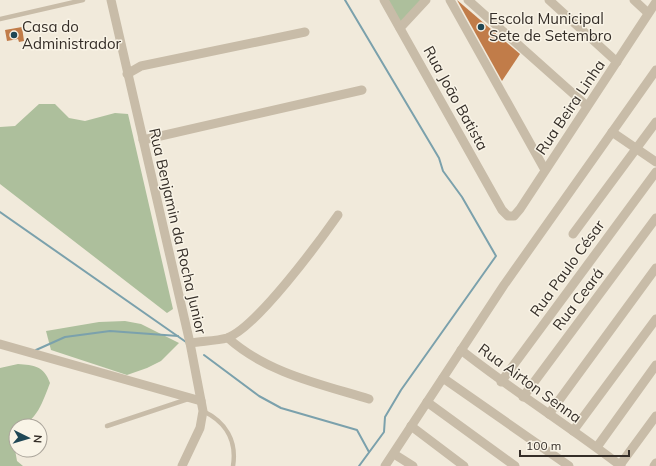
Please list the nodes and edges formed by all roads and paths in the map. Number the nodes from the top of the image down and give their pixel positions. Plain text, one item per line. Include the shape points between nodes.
1 (83, 0) edge
2 (111, 0) edge
3 (384, 0) edge
4 (426, 0) edge
5 (450, 0) edge
6 (468, 0) edge
7 (549, 0) edge
8 (634, 0) edge
9 (656, 2) edge
10 (648, 13) junction
11 (0, 19) edge
12 (400, 28) junction
13 (305, 32) dead end
14 (124, 60) junction
15 (617, 62) junction
16 (141, 66) junction
17 (656, 70) edge
18 (127, 74) junction
19 (362, 90) dead end
20 (587, 106) junction
21 (656, 122) edge
22 (612, 132) junction
23 (143, 140) junction
24 (637, 149) junction
25 (656, 162) edge
26 (544, 170) junction
27 (656, 172) edge
28 (502, 210) joint
29 (338, 215) dead end
30 (656, 218) edge
31 (573, 234) dead end
32 (656, 268) edge
33 (656, 319) edge
34 (228, 338) junction
35 (190, 343) junction
36 (0, 344) edge
37 (461, 350) junction
38 (656, 365) edge
39 (443, 378) junction
40 (501, 382) junction
41 (523, 397) junction
42 (191, 398) junction
43 (369, 400) dead end
44 (201, 401) junction
45 (427, 402) junction
46 (203, 411) junction
47 (549, 414) junction
48 (656, 416) edge
49 (108, 426) dead end
50 (411, 426) junction
51 (573, 431) junction
52 (597, 446) junction
53 (394, 454) junction
54 (656, 463) edge
55 (182, 466) edge
56 (232, 466) edge
57 (385, 466) edge
58 (413, 466) edge
59 (464, 466) edge
60 (515, 466) edge
61 (569, 466) edge
62 (621, 466) edge
63 (654, 466) edge

1 - 11 lane
2 - 14 street, Rua Benjamin da Rocha Junior
3 - 12 street, Rua Joāo Batista
4 - 12 street
5 - 26 street
6 - 20 street
7 - 15 street
8 - 10 street
9 - 10 street, Rua Beira Linha
10 - 15 street, Rua Beira Linha
12 - 28 street, Rua Joāo Batista
13 - 16 street
14 - 16 street
14 - 18 street, Rua Benjamin da Rocha Junior
15 - 20 street, Rua Beira Linha
16 - 18 street
17 - 22 street
18 - 23 street, Rua Benjamin da Rocha Junior
19 - 23 street
20 - 26 street, Rua Beira Linha
21 - 24 street, Rua Paulo César
22 - 24 street
22 - 37 street via 504,284
23 - 35 street, Rua Benjamin da Rocha Junior
24 - 25 street
24 - 31 street, Rua Paulo César
26 - 28 street, Rua Beira Linha via 514,216 508,216
27 - 40 street, Rua Paulo César
29 - 34 street via 315,248 268,303
30 - 41 street, Rua Ceará
32 - 47 street
33 - 51 street
34 - 35 street
34 - 43 street via 252,357 282,372
35 - 44 street, Rua Benjamin da Rocha Junior
36 - 42 street
37 - 39 street
37 - 40 street, Rua Airton Senna
38 - 52 street
39 - 45 street
39 - 61 street
40 - 41 street, Rua Airton Senna
41 - 47 street, Rua Airton Senna
42 - 44 street
42 - 49 lane
44 - 46 street, Rua Benjamin da Rocha Junior
45 - 50 street
45 - 60 street
46 - 55 street, Rua Benjamin da Rocha Junior via 200,428
46 - 56 lane via 226,428 231,437 234,444
47 - 51 street, Rua Airton Senna
48 - 62 street
50 - 53 street
50 - 59 street
51 - 52 street, Rua Airton Senna
52 - 62 street, Rua Airton Senna
53 - 57 street
53 - 58 street
54 - 63 street

